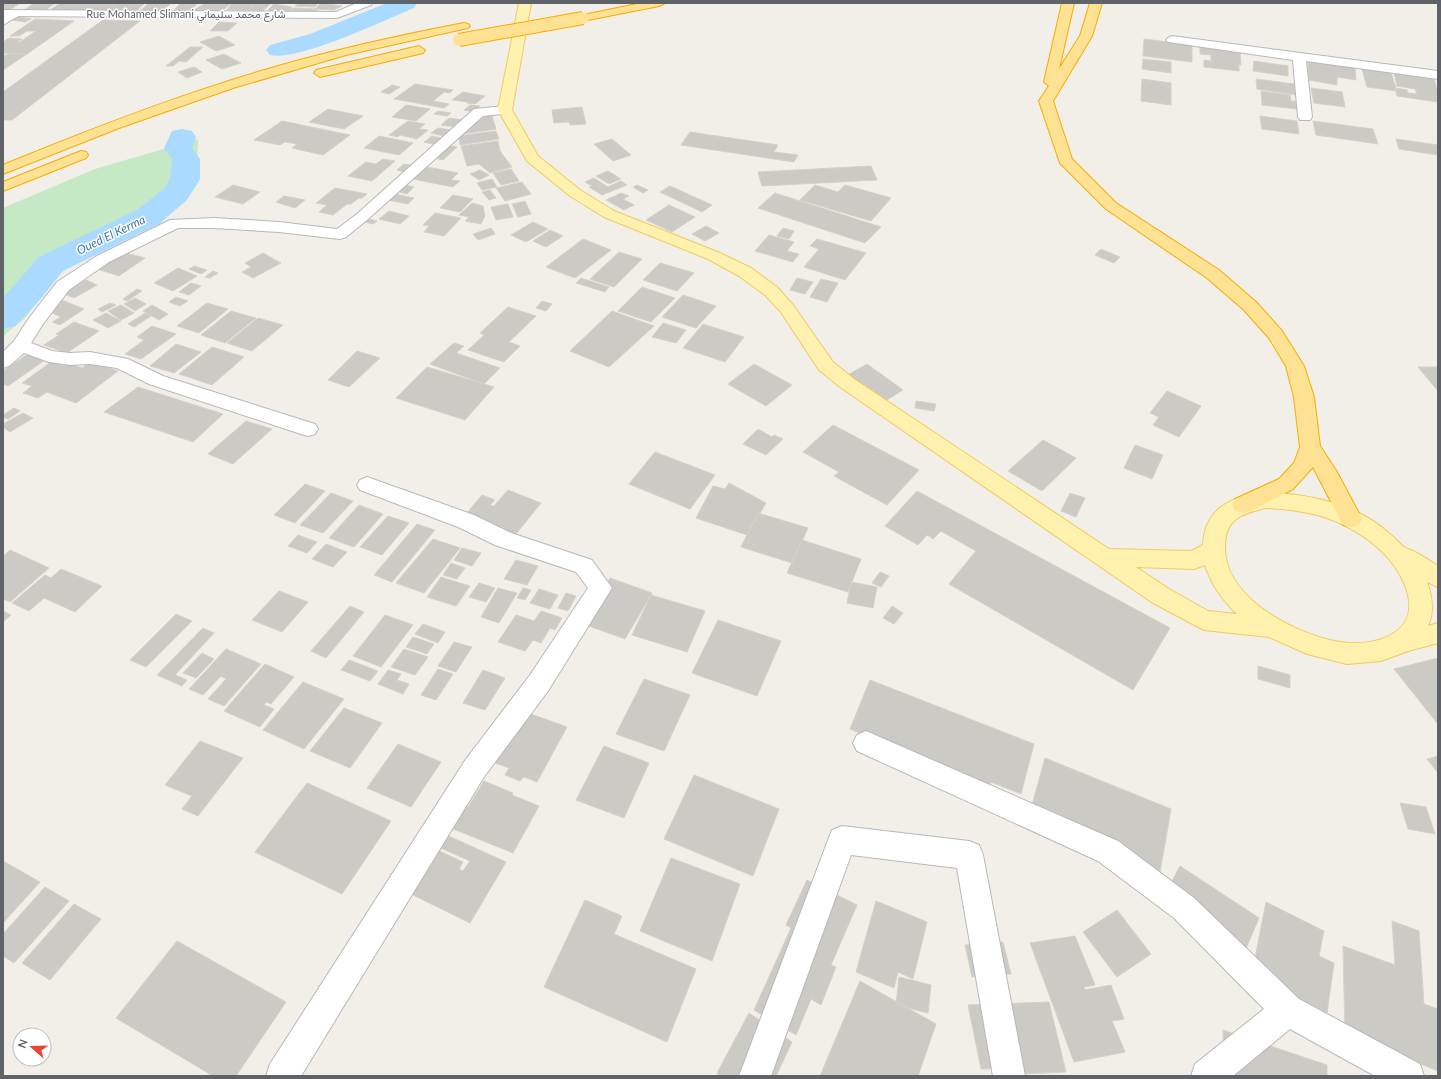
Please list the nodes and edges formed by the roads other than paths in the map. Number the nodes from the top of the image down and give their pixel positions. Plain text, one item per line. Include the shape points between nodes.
1 (367, 3) edge
2 (659, 3) edge
3 (1068, 3) edge
4 (1096, 3) edge
5 (529, 8) edge
6 (3, 14) edge
7 (16, 14) junction
8 (510, 18) dead end
9 (3, 22) edge
10 (468, 25) dead end
11 (1172, 40) dead end
12 (444, 44) dead end
13 (429, 47) dead end
14 (1299, 56) junction
15 (1438, 75) edge
16 (310, 76) dead end
17 (1046, 101) junction
18 (504, 110) junction
19 (1305, 117) dead end
20 (95, 149) dead end
21 (3, 170) edge
22 (3, 187) edge
23 (21, 345) junction
24 (3, 362) edge
25 (308, 429) dead end
26 (1310, 447) junction
27 (367, 485) dead end
28 (1243, 505) junction
29 (1352, 519) junction
30 (1387, 544) junction
31 (1212, 550) junction
32 (1105, 558) junction
33 (1438, 578) edge
34 (1273, 628) junction
35 (1438, 633) edge
36 (1404, 642) junction
37 (866, 743) dead end
38 (1288, 1010) junction
39 (282, 1076) edge
40 (755, 1076) edge
41 (1009, 1076) edge
42 (1207, 1076) edge
43 (1408, 1076) edge

1 - 7 street, Rue Mohamed Slimani شارع محمد سليماني via 337,15
2 - 12 highway, bridge
3 - 17 highway
4 - 17 highway via 1086,36
5 - 8 highway
5 - 18 main road
6 - 7 street, Rue Mohamed Slimani شارع محمد سليماني
7 - 9 street
10 - 21 highway via 368,45 274,71 138,116
11 - 14 street
13 - 16 highway
14 - 15 street
14 - 19 street
17 - 26 highway via 1064,160 1111,206 1213,274 1250,306 1276,335 1295,366 1302,389
18 - 23 street via 479,112 340,234 272,226 175,223 139,240 103,258 63,286
18 - 32 main road via 532,158 575,193 608,214 714,256 745,272 771,291 787,309 826,366 860,392
20 - 22 highway
23 - 24 street
23 - 25 street via 49,356 121,363 156,380
26 - 28 highway via 1303,466 1286,484
26 - 29 highway via 1327,472
27 - 39 street via 466,521 503,539 584,566 601,588 539,683 475,768
28 - 29 main road via 1266,500 1293,501 1322,507
28 - 31 main road via 1226,516 1215,531
29 - 30 main road
30 - 33 main road
30 - 36 main road via 1406,564 1419,586 1422,608 1418,627
31 - 32 main road via 1194,560
31 - 34 main road via 1217,570 1229,591 1248,610
32 - 34 main road via 1161,596 1204,620
34 - 36 main road via 1308,645 1345,653 1378,652
35 - 36 main road
37 - 38 street via 1108,851 1184,908
38 - 42 street
38 - 43 street
40 - 41 street via 842,840 970,855

